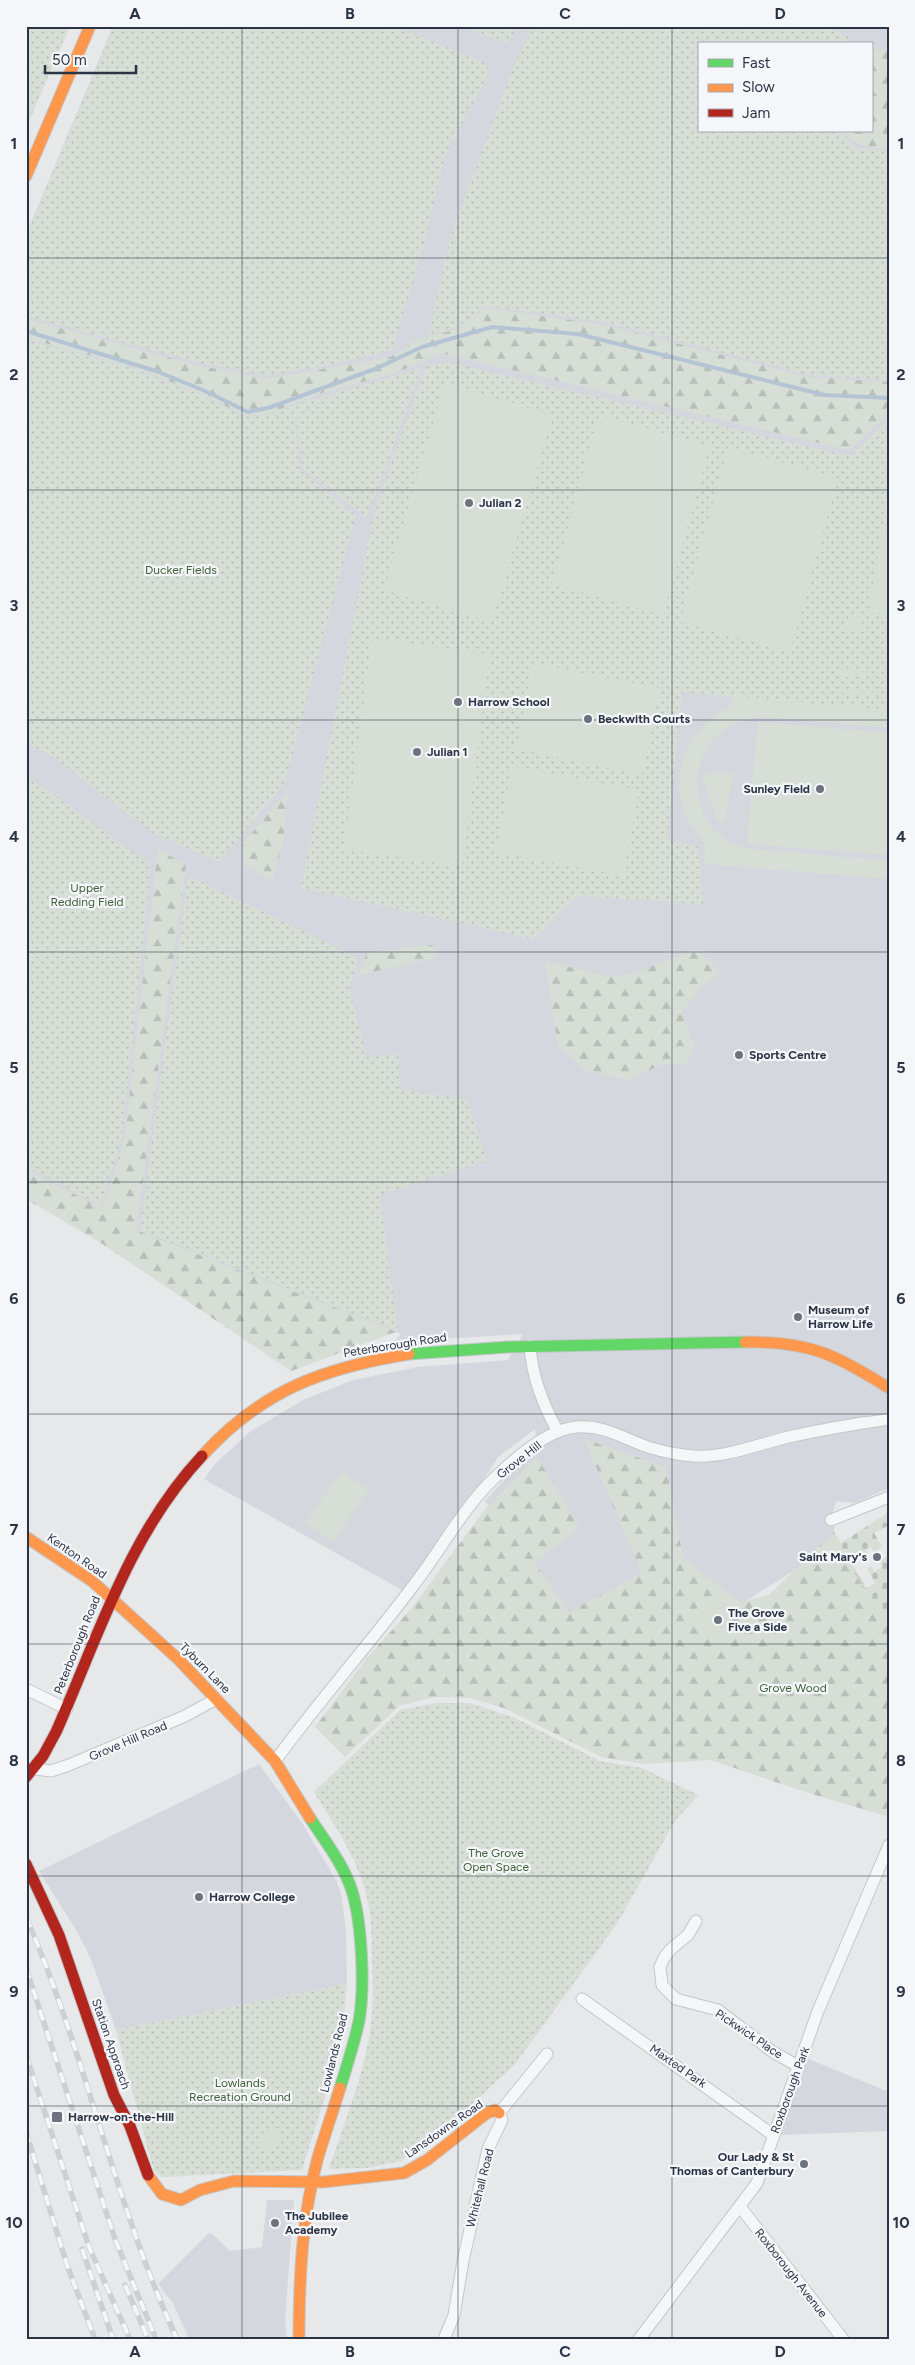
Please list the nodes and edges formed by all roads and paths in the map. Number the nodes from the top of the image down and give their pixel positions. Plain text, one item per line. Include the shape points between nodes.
1 (90, 26) edge
2 (26, 176) edge
3 (530, 1346) junction
4 (889, 1388) edge
5 (889, 1418) edge
6 (558, 1432) junction
7 (889, 1497) edge
8 (831, 1520) dead end
9 (26, 1537) edge
10 (111, 1597) junction
11 (26, 1689) edge
12 (216, 1699) junction
13 (67, 1709) junction
14 (275, 1761) junction
15 (31, 1773) edge
16 (889, 1845) edge
17 (26, 1864) edge
18 (696, 1921) dead end
19 (582, 1999) dead end
20 (547, 2054) dead end
21 (798, 2066) junction
22 (499, 2113) junction
23 (773, 2135) junction
24 (314, 2182) junction
25 (741, 2208) junction
26 (299, 2339) edge
27 (444, 2339) edge
28 (638, 2339) edge
29 (842, 2339) edge

1 - 2 street
3 - 4 street, Peterborough Road via 780,1342 809,1347 838,1359
3 - 6 street via 538,1389
3 - 10 street, Peterborough Road via 424,1353 340,1367 261,1402 223,1433 186,1473 156,1517
5 - 6 street, Grove Hill via 791,1436 748,1449 708,1456 650,1448 598,1428 576,1427
6 - 14 street, Grove Hill via 500,1472 472,1503 434,1560
7 - 8 street
9 - 10 street, Kenton Road
10 - 12 street, Tyburn Lane
10 - 13 street, Peterborough Road
11 - 13 street
12 - 14 street, Tyburn Lane
12 - 15 street, Grove Hill Road via 185,1716 69,1765
13 - 15 street, Peterborough Road via 51,1744
14 - 24 street, Lowlands Road via 340,1865 352,1891 359,1931 359,2019 318,2158
16 - 21 street, Roxborough Park
17 - 24 street, Station Approach via 59,1934 114,2095 154,2187 170,2198 181,2200 200,2190 234,2182
18 - 21 street, Pickwick Place via 688,1935 664,1958 659,1976 662,1985 686,2003 718,2010 773,2052
19 - 23 street, Maxted Park
20 - 22 street, Whitehall Road
21 - 23 street, Roxborough Park
22 - 24 street, Lansdowne Road via 495,2110 487,2113 427,2160 404,2173
22 - 27 street, Whitehall Road via 502,2120 488,2148 454,2315
23 - 25 street, Roxborough Park via 757,2183
24 - 26 street, Lowlands Road via 300,2257
25 - 28 street, Roxborough Park
25 - 29 street, Roxborough Avenue

